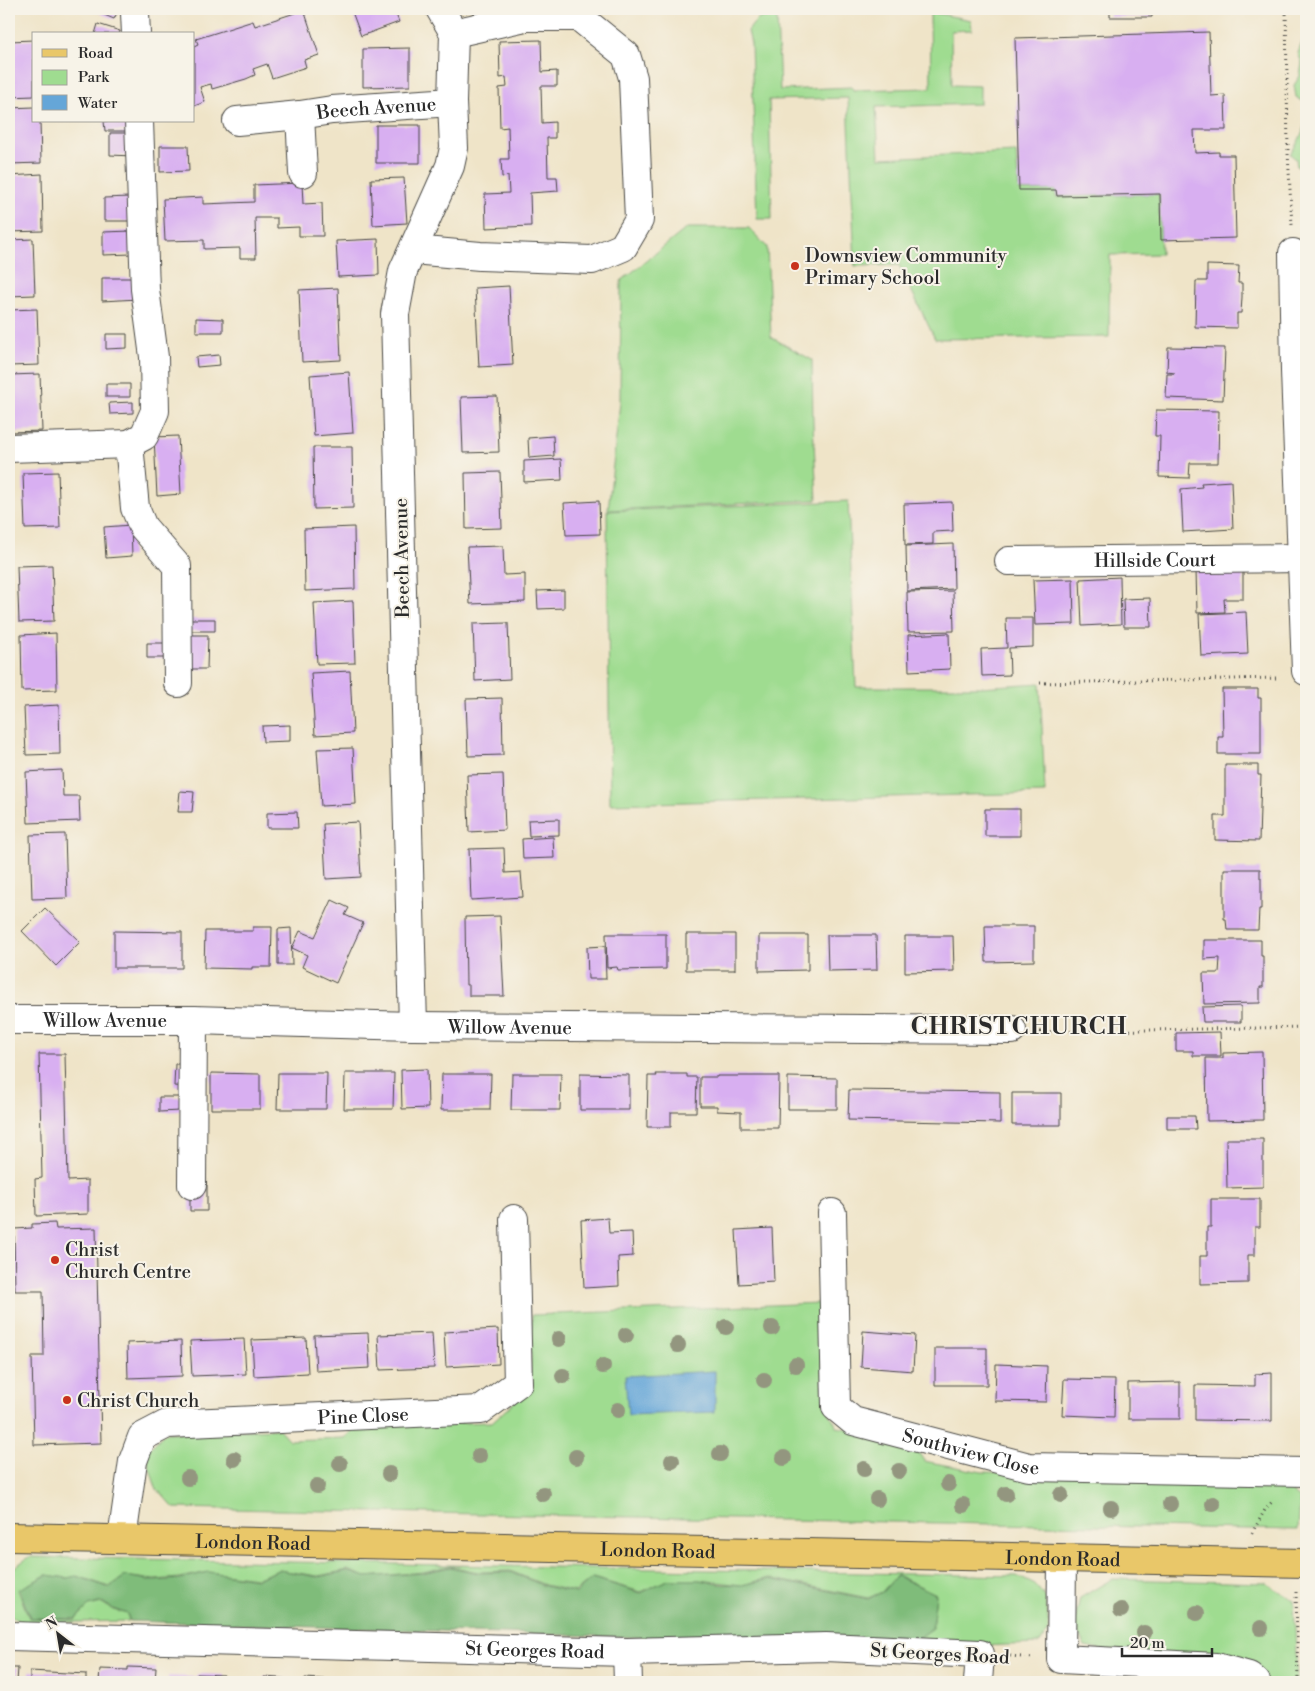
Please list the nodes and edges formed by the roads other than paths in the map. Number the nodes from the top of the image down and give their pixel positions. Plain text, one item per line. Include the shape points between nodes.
1 (440, 9) edge
2 (454, 33) junction
3 (452, 102) junction
4 (300, 115) junction
5 (237, 121) dead end
6 (139, 122) edge
7 (303, 173) dead end
8 (414, 250) junction
9 (1293, 253) road end
10 (1301, 370) edge
11 (128, 444) junction
12 (9, 448) edge
13 (1301, 558) junction
14 (1009, 561) dead end
15 (1296, 674) edge
16 (178, 683) dead end
17 (9, 1020) edge
18 (193, 1020) junction
19 (413, 1026) junction
20 (1012, 1030) road end
21 (192, 1185) dead end
22 (832, 1214) dead end
23 (514, 1219) dead end
24 (1306, 1472) edge
25 (9, 1537) edge
26 (122, 1539) junction
27 (1062, 1559) junction
28 (1306, 1563) edge
29 (9, 1636) edge
30 (627, 1652) junction
31 (628, 1682) edge
32 (978, 1682) edge
33 (1256, 1682) edge

1 - 2 street
2 - 3 street, Beech Avenue
2 - 8 street via 525,17 579,17 626,55 633,78 639,220 623,247 592,260
3 - 4 street, Beech Avenue
3 - 8 street, Beech Avenue via 454,148 450,166
4 - 5 street, Beech Avenue
4 - 7 street, Beech Avenue
6 - 11 street via 145,289 154,356 155,411 144,436
8 - 19 street, Beech Avenue via 403,271 395,314
9 - 10 street
10 - 13 street
11 - 12 street
11 - 16 street via 135,508 143,527 177,566
13 - 14 street, Hillside Court
13 - 15 street
17 - 18 street, Willow Avenue
18 - 19 street, Willow Avenue
18 - 21 street
19 - 20 street, Willow Avenue
22 - 24 street, Southview Close via 836,1407 853,1421 1030,1467
23 - 26 street, Pine Close via 518,1383 481,1410 166,1424 142,1437 133,1461
25 - 26 main road, London Road
26 - 27 main road, London Road
27 - 28 main road, London Road
27 - 33 street via 1062,1659 1216,1667 1249,1676
29 - 30 street, St Georges Road
30 - 31 street
30 - 32 street, St Georges Road via 826,1647 980,1654

